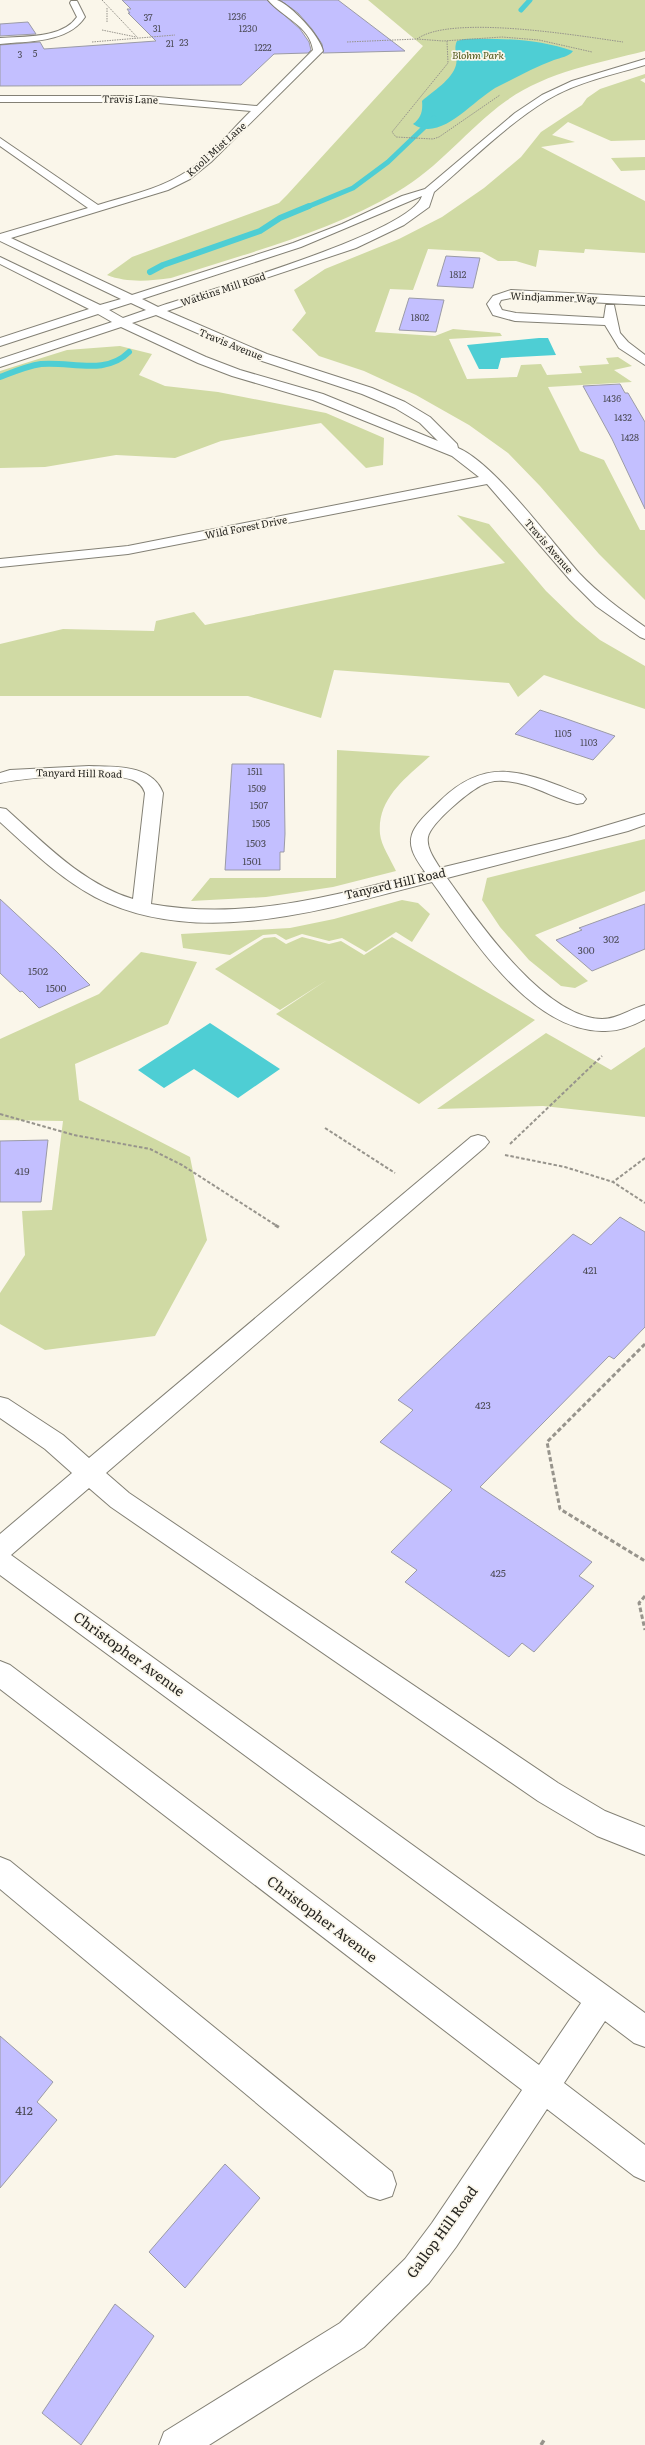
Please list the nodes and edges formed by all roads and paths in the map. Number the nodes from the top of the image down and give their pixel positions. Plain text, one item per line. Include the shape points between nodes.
1 (102, 0) edge
2 (272, 0) edge
3 (74, 3) dead end
4 (97, 30) dead end
5 (417, 39) junction
6 (0, 41) edge
7 (447, 41) junction
8 (347, 42) dead end
9 (626, 42) dead end
10 (594, 53) dead end
11 (645, 62) edge
12 (0, 99) edge
13 (259, 109) junction
14 (433, 139) dead end
15 (0, 141) edge
16 (429, 191) junction
17 (97, 209) junction
18 (1, 237) edge
19 (0, 260) edge
20 (133, 299) junction
21 (610, 299) junction
22 (645, 301) edge
23 (100, 310) junction
24 (157, 311) junction
25 (609, 322) junction
26 (122, 323) junction
27 (0, 342) edge
28 (645, 361) edge
29 (0, 363) edge
30 (457, 453) junction
31 (490, 479) junction
32 (0, 562) edge
33 (645, 634) edge
34 (0, 778) edge
35 (577, 799) dead end
36 (0, 813) edge
37 (645, 819) edge
38 (436, 875) junction
39 (141, 908) junction
40 (645, 1011) edge
41 (602, 1056) dead end
42 (0, 1114) edge
43 (325, 1128) dead end
44 (478, 1142) joint
45 (499, 1154) junction
46 (645, 1158) edge
47 (613, 1182) junction
48 (421, 1190) junction
49 (645, 1203) edge
50 (280, 1228) dead end
51 (645, 1344) edge
52 (0, 1406) edge
53 (90, 1473) junction
54 (0, 1549) edge
55 (0, 1560) edge
56 (645, 1561) edge
57 (645, 1596) edge
58 (645, 1630) edge
59 (0, 1673) edge
60 (645, 1841) edge
61 (0, 1871) edge
62 (601, 2000) junction
63 (645, 2032) edge
64 (542, 2087) junction
65 (645, 2165) edge
66 (380, 2184) dead end
67 (544, 2440) dead end
68 (177, 2445) edge
69 (541, 2445) edge

1 - 4 path via 138,38
2 - 13 street, Knoll Mist Lane via 311,33 319,48 314,57
3 - 6 street via 81,17 80,22 70,29 50,35
5 - 7 path
5 - 8 path
5 - 9 path via 424,34 441,30 500,28 547,31
7 - 10 path via 476,36 508,37 568,45
7 - 14 path via 448,63 392,132 396,137
11 - 16 street, Watkins Mill Road via 581,81 545,97 518,115
12 - 13 street, Travis Lane via 147,99
13 - 17 street, Knoll Mist Lane via 207,160 179,182
15 - 17 street
16 - 20 street, Watkins Mill Road via 406,198 316,238
16 - 24 street, Watkins Mill Road via 425,205 400,223 375,236 326,255
17 - 18 street, Knoll Mist Lane
18 - 20 street, Travis Avenue
19 - 23 street, Travis Avenue
20 - 23 street, Watkins Mill Road
20 - 24 street, Travis Avenue
21 - 22 street, Windjammer Way
21 - 25 street
21 - 25 street, Windjammer Way via 511,294 497,298 493,304 497,312 516,317
23 - 26 street, Travis Avenue
23 - 27 street, Watkins Mill Road
24 - 26 street, Watkins Mill Road
24 - 30 street, Travis Avenue via 208,336 367,391 400,405 442,435
25 - 28 street via 618,339
26 - 29 street, Watkins Mill Road
26 - 30 street, Travis Avenue via 202,360 236,373 318,397
30 - 31 street, Travis Avenue
31 - 32 street, Wild Forest Drive via 128,550 70,558
31 - 33 street, Travis Avenue via 581,582 620,618
34 - 39 street, Tanyard Hill Road via 15,773 31,772 114,772 134,774 145,779 152,786 154,793
35 - 38 street via 508,776 493,776 474,782 444,806 420,835 420,846
36 - 39 street, Tanyard Hill Road via 65,871 110,897
37 - 38 street, Tanyard Hill Road via 564,843
38 - 39 street, Tanyard Hill Road via 301,906 244,915 168,914
38 - 40 street via 487,947 513,975 561,1012 589,1024 605,1026 619,1023
41 - 45 path
42 - 50 path via 74,1135 150,1149 182,1165
43 - 48 path
44 - 45 path
44 - 48 street
45 - 47 path via 565,1167
46 - 47 path
47 - 49 path
48 - 53 street
51 - 56 path via 547,1442 560,1509
52 - 53 street via 54,1442
53 - 54 street
53 - 60 street via 120,1500 548,1792 583,1815
55 - 62 street, Christopher Avenue
57 - 58 path via 639,1603
59 - 64 street, Christopher Avenue
61 - 66 street
62 - 63 street, Christopher Avenue
62 - 64 street, Gallop Hill Road
64 - 65 street, Christopher Avenue
64 - 68 street, Gallop Hill Road via 444,2235 417,2271 386,2304 352,2335
67 - 69 path

